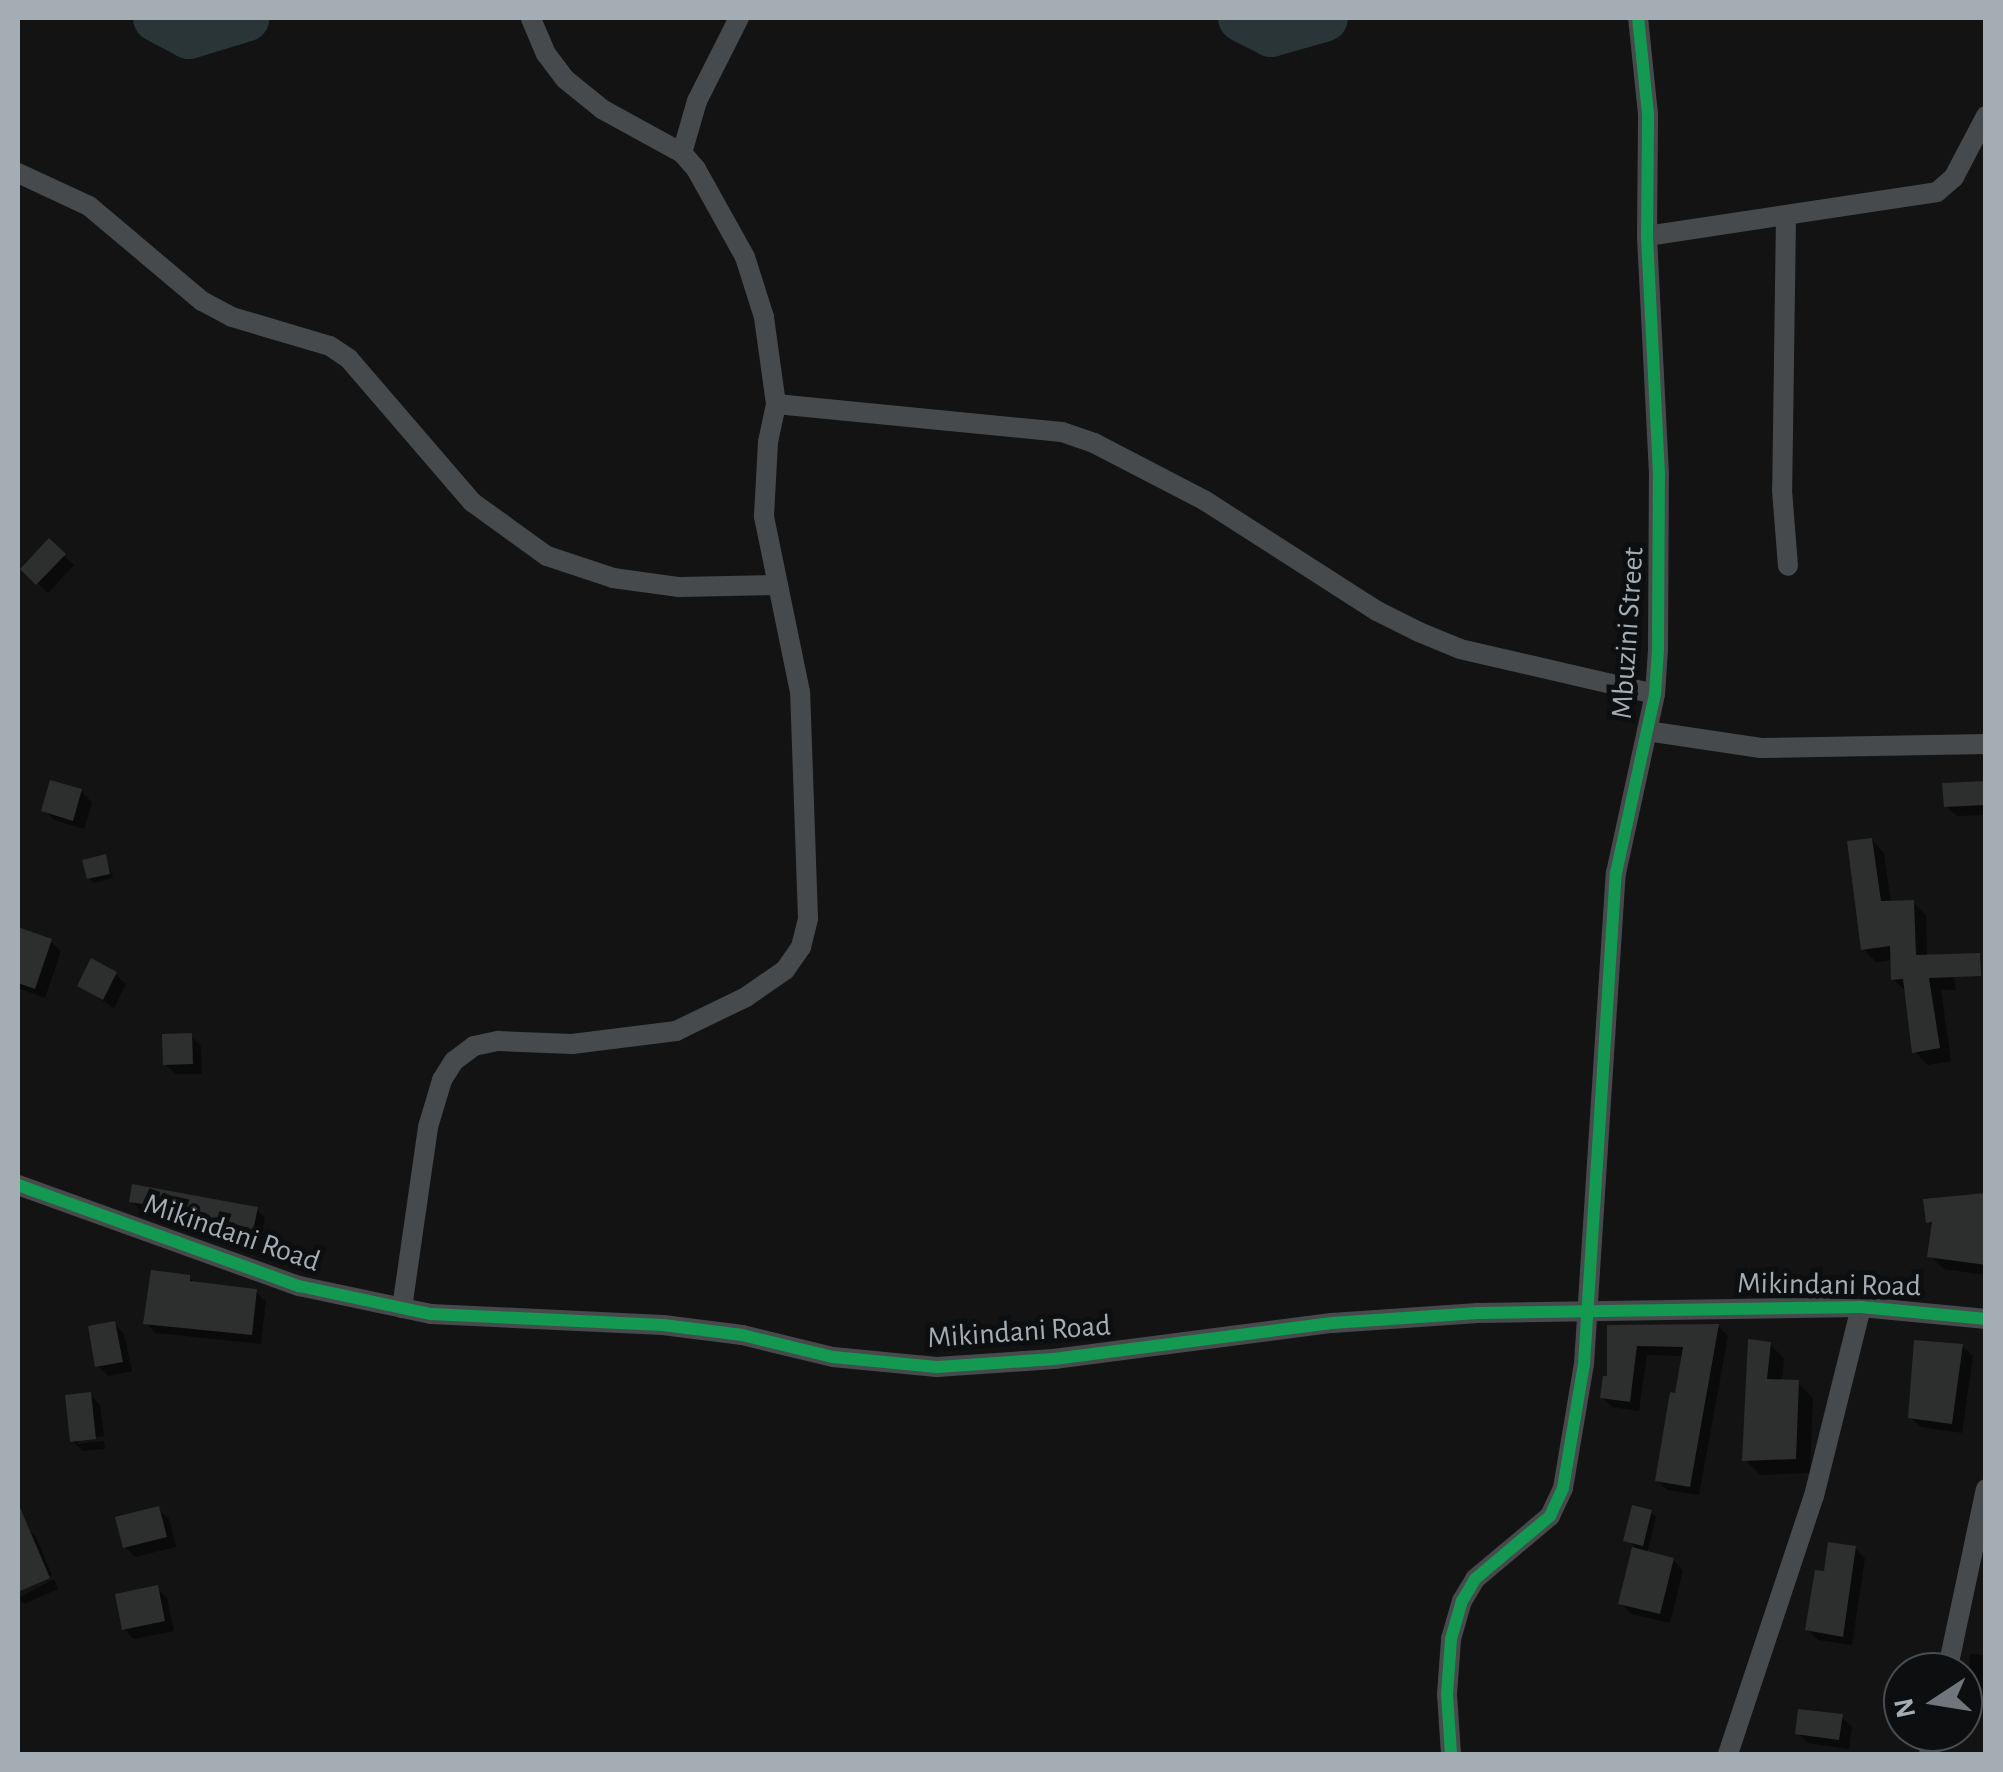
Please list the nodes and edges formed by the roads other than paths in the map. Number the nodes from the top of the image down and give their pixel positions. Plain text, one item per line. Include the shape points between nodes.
1 (531, 18) edge
2 (738, 18) edge
3 (1638, 18) edge
4 (1986, 116) edge
5 (682, 153) junction
6 (18, 173) edge
7 (1786, 216) junction
8 (1647, 236) junction
9 (776, 404) junction
10 (1788, 566) dead end
11 (778, 586) junction
12 (1654, 694) junction
13 (1648, 730) junction
14 (1986, 744) edge
15 (18, 1186) edge
16 (1861, 1307) junction
17 (402, 1308) junction
18 (1589, 1308) junction
19 (1986, 1319) edge
20 (1986, 1489) edge
21 (1951, 1652) edge
22 (1451, 1754) edge
23 (1728, 1754) edge

1 - 5 street via 565,79 602,109
2 - 5 street via 697,101
3 - 8 street, Mbuzini Street via 1648,114
4 - 7 street via 1954,177 1937,192
5 - 9 street via 745,257 764,317
6 - 11 street via 89,206 202,302 330,346 348,359 472,502 547,556 613,578 678,587
7 - 8 street
7 - 10 street via 1782,455
8 - 12 street, Mbuzini Street via 1660,554
9 - 11 street via 764,516
9 - 12 street via 1062,432 1204,500 1419,632 1460,649
11 - 17 street via 805,752 809,885 802,947 784,970 746,997 676,1030 572,1044 498,1041 474,1046 454,1061 428,1127
12 - 13 street, Mbuzini Street
13 - 14 street via 1761,748
13 - 18 street, Mbuzini Street via 1616,873
15 - 17 street, Mikindani Road via 299,1286
16 - 18 street, Mikindani Road
16 - 19 street, Mikindani Road
16 - 23 street via 1809,1514
17 - 18 street, Mikindani Road via 663,1324 833,1357 937,1367 1054,1359 1332,1323
18 - 22 street, Mbuzini Street via 1562,1488 1550,1516 1475,1579 1462,1601 1447,1694
20 - 21 street

